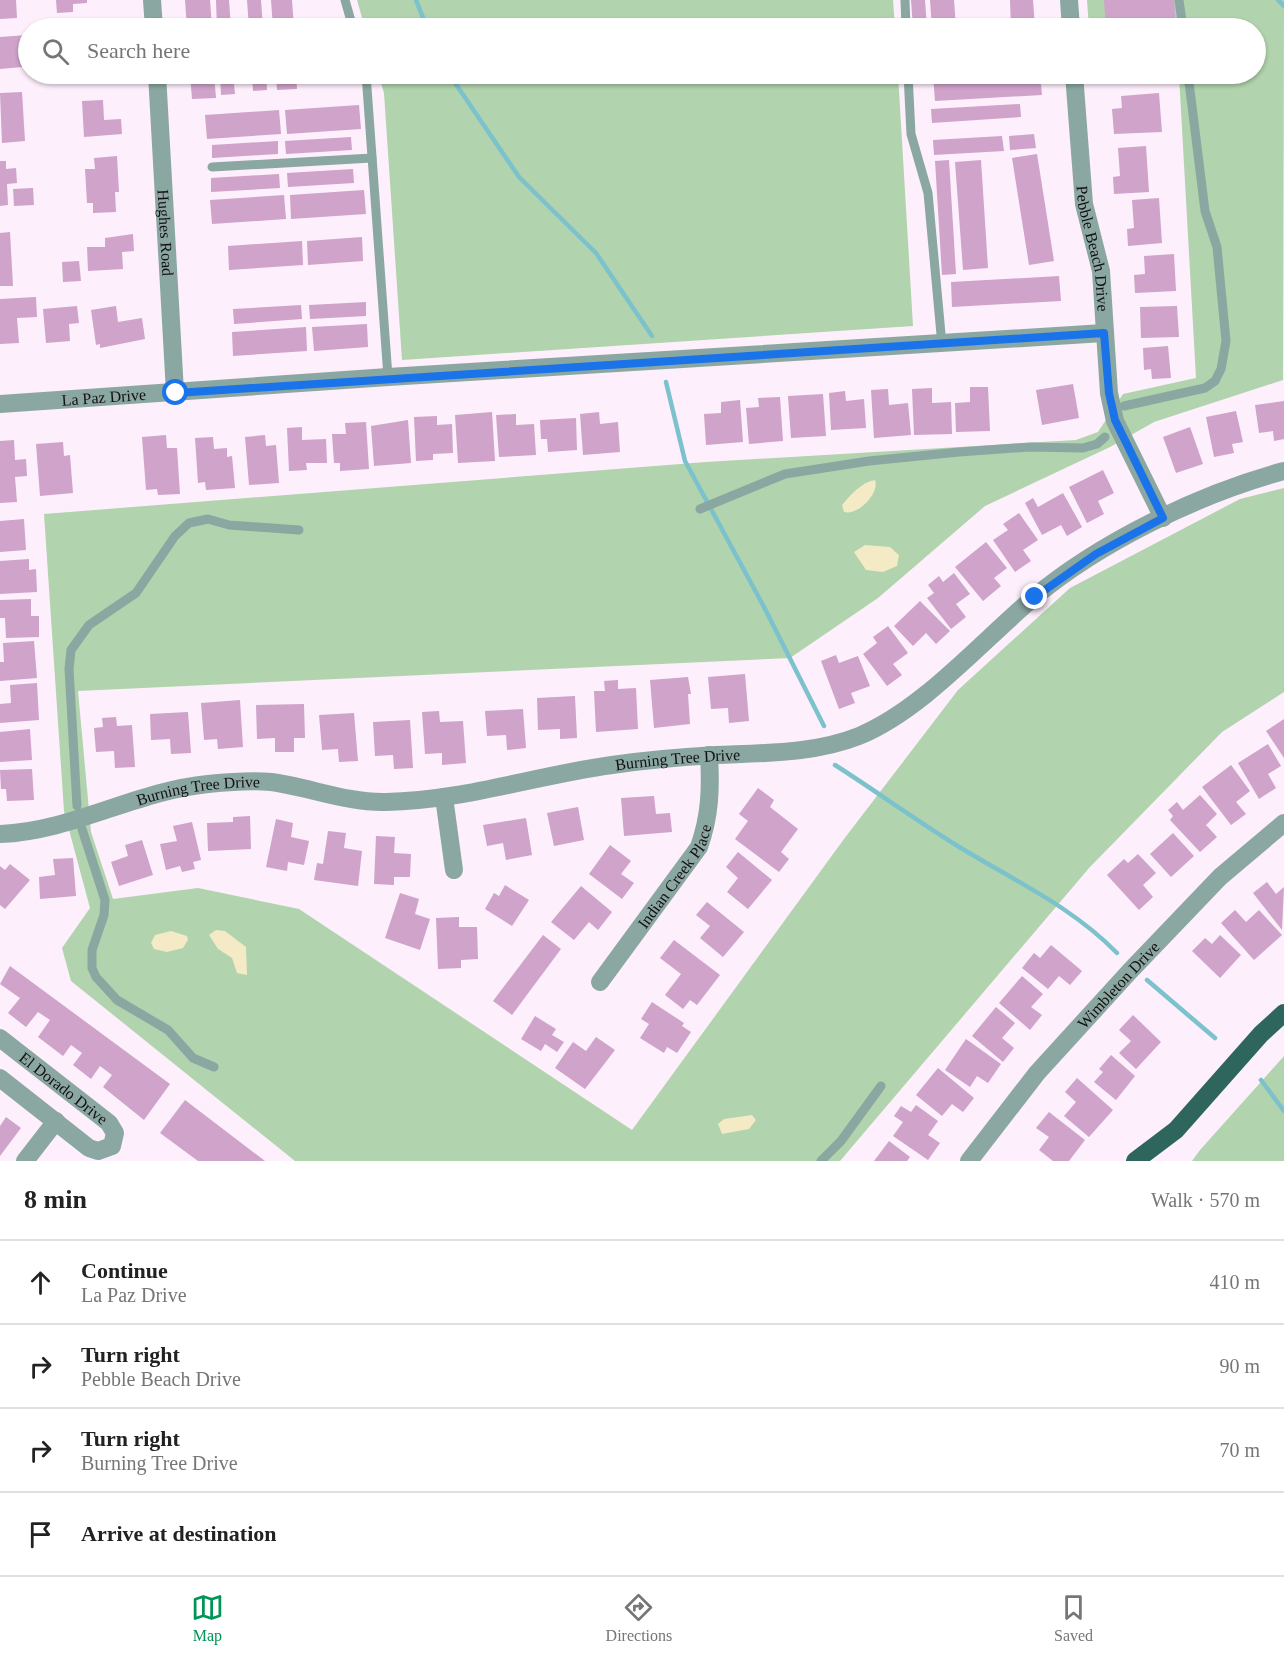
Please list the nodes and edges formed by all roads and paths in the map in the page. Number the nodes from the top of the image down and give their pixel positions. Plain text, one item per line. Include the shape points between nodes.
1 (152, 0) edge
2 (345, 0) edge
3 (905, 0) edge
4 (1069, 0) edge
5 (1179, 0) edge
6 (153, 18) edge
7 (350, 18) edge
8 (906, 18) edge
9 (1070, 18) edge
10 (1182, 18) edge
11 (158, 84) edge
12 (367, 84) edge
13 (908, 84) edge
14 (1075, 84) edge
15 (1189, 84) edge
16 (372, 158) junction
17 (213, 167) dead end
18 (1104, 333) junction
19 (942, 345) junction
20 (388, 377) junction
21 (176, 393) junction
22 (0, 404) edge
23 (1124, 406) dead end
24 (1105, 437) dead end
25 (1284, 471) edge
26 (700, 509) dead end
27 (1163, 518) junction
28 (299, 530) dead end
29 (709, 755) junction
30 (444, 796) junction
31 (77, 806) dead end
32 (1284, 823) edge
33 (82, 829) dead end
34 (0, 834) edge
35 (454, 870) dead end
36 (600, 982) dead end
37 (1284, 1013) edge
38 (0, 1038) edge
39 (214, 1067) dead end
40 (0, 1078) edge
41 (881, 1086) dead end
42 (56, 1121) junction
43 (1176, 1130) junction
44 (25, 1161) edge
45 (821, 1161) edge
46 (969, 1161) edge
47 (1135, 1161) edge
48 (1158, 1161) edge

1 - 6 street
2 - 7 lane
3 - 8 lane
4 - 9 street
5 - 10 lane
11 - 21 street, Hughes Road
12 - 16 lane
13 - 19 lane via 911,134 928,194
14 - 18 street, Pebble Beach Drive via 1082,186 1101,271
15 - 23 lane via 1204,211 1217,247 1225,357 1215,381 1205,388
16 - 17 lane
16 - 20 lane
18 - 19 street, La Paz Drive
18 - 27 street, Pebble Beach Drive via 1115,420
19 - 20 street, La Paz Drive
20 - 21 street, La Paz Drive
21 - 22 street, La Paz Drive
24 - 26 lane via 1083,448 958,452 785,474
25 - 27 street, Burning Tree Drive via 1209,495
27 - 29 street, Burning Tree Drive via 1065,574 885,724 822,747
28 - 31 lane via 229,525 208,519 189,523 175,536 136,593 96,618 75,642 69,669
29 - 30 street, Burning Tree Drive via 613,765
29 - 36 street, Indian Creek Place via 711,797 708,823 699,847
30 - 34 street, Burning Tree Drive via 383,803 270,782 208,784 146,796 80,819
30 - 35 street
32 - 46 street, Wimbleton Drive via 1220,877 1130,971 1037,1073
33 - 39 lane via 105,900 92,950 96,977 117,1000 168,1030 193,1058
37 - 43 main road
38 - 42 street, El Dorado Drive via 110,1123 115,1141 108,1149 93,1150
40 - 42 street, El Dorado Drive
41 - 45 lane via 841,1141
42 - 44 street, El Dorado Drive
43 - 47 main road
43 - 48 main road

